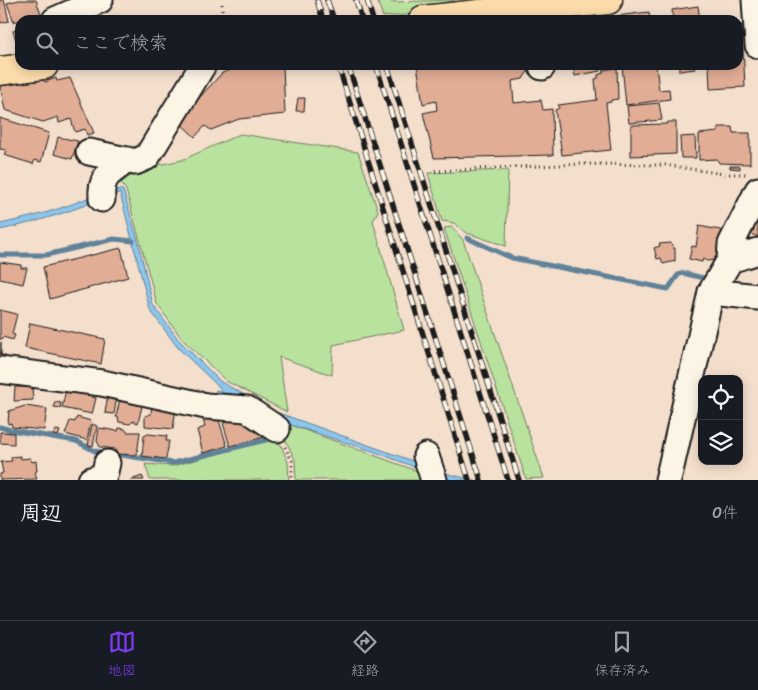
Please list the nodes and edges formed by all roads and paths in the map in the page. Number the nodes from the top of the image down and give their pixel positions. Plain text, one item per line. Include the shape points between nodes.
1 (57, 0) edge
2 (100, 0) edge
3 (222, 0) edge
4 (608, 0) edge
5 (755, 0) edge
6 (534, 14) edge
7 (56, 15) edge
8 (66, 15) edge
9 (222, 15) edge
10 (514, 15) edge
11 (758, 45) edge
12 (15, 69) edge
13 (200, 70) edge
14 (0, 71) edge
15 (89, 152) dead end
16 (127, 160) junction
17 (435, 171) dead end
18 (754, 182) edge
19 (102, 199) dead end
20 (758, 251) edge
21 (730, 260) junction
22 (711, 292) junction
23 (758, 297) edge
24 (0, 370) edge
25 (277, 429) joint
26 (426, 456) dead end
27 (292, 480) edge
28 (434, 480) edge
29 (668, 480) edge

1 - 7 street
2 - 8 street
3 - 9 path
4 - 6 main road
5 - 11 street
6 - 10 main road
12 - 14 main road
13 - 16 street via 147,157 135,162
15 - 16 street
16 - 19 street via 106,176 101,187
17 - 18 path via 580,164 665,165
18 - 21 street via 731,244
20 - 21 street
21 - 22 street
22 - 23 street
22 - 29 street
24 - 25 street via 102,383 206,406 247,408
25 - 27 path via 292,461
26 - 28 street

